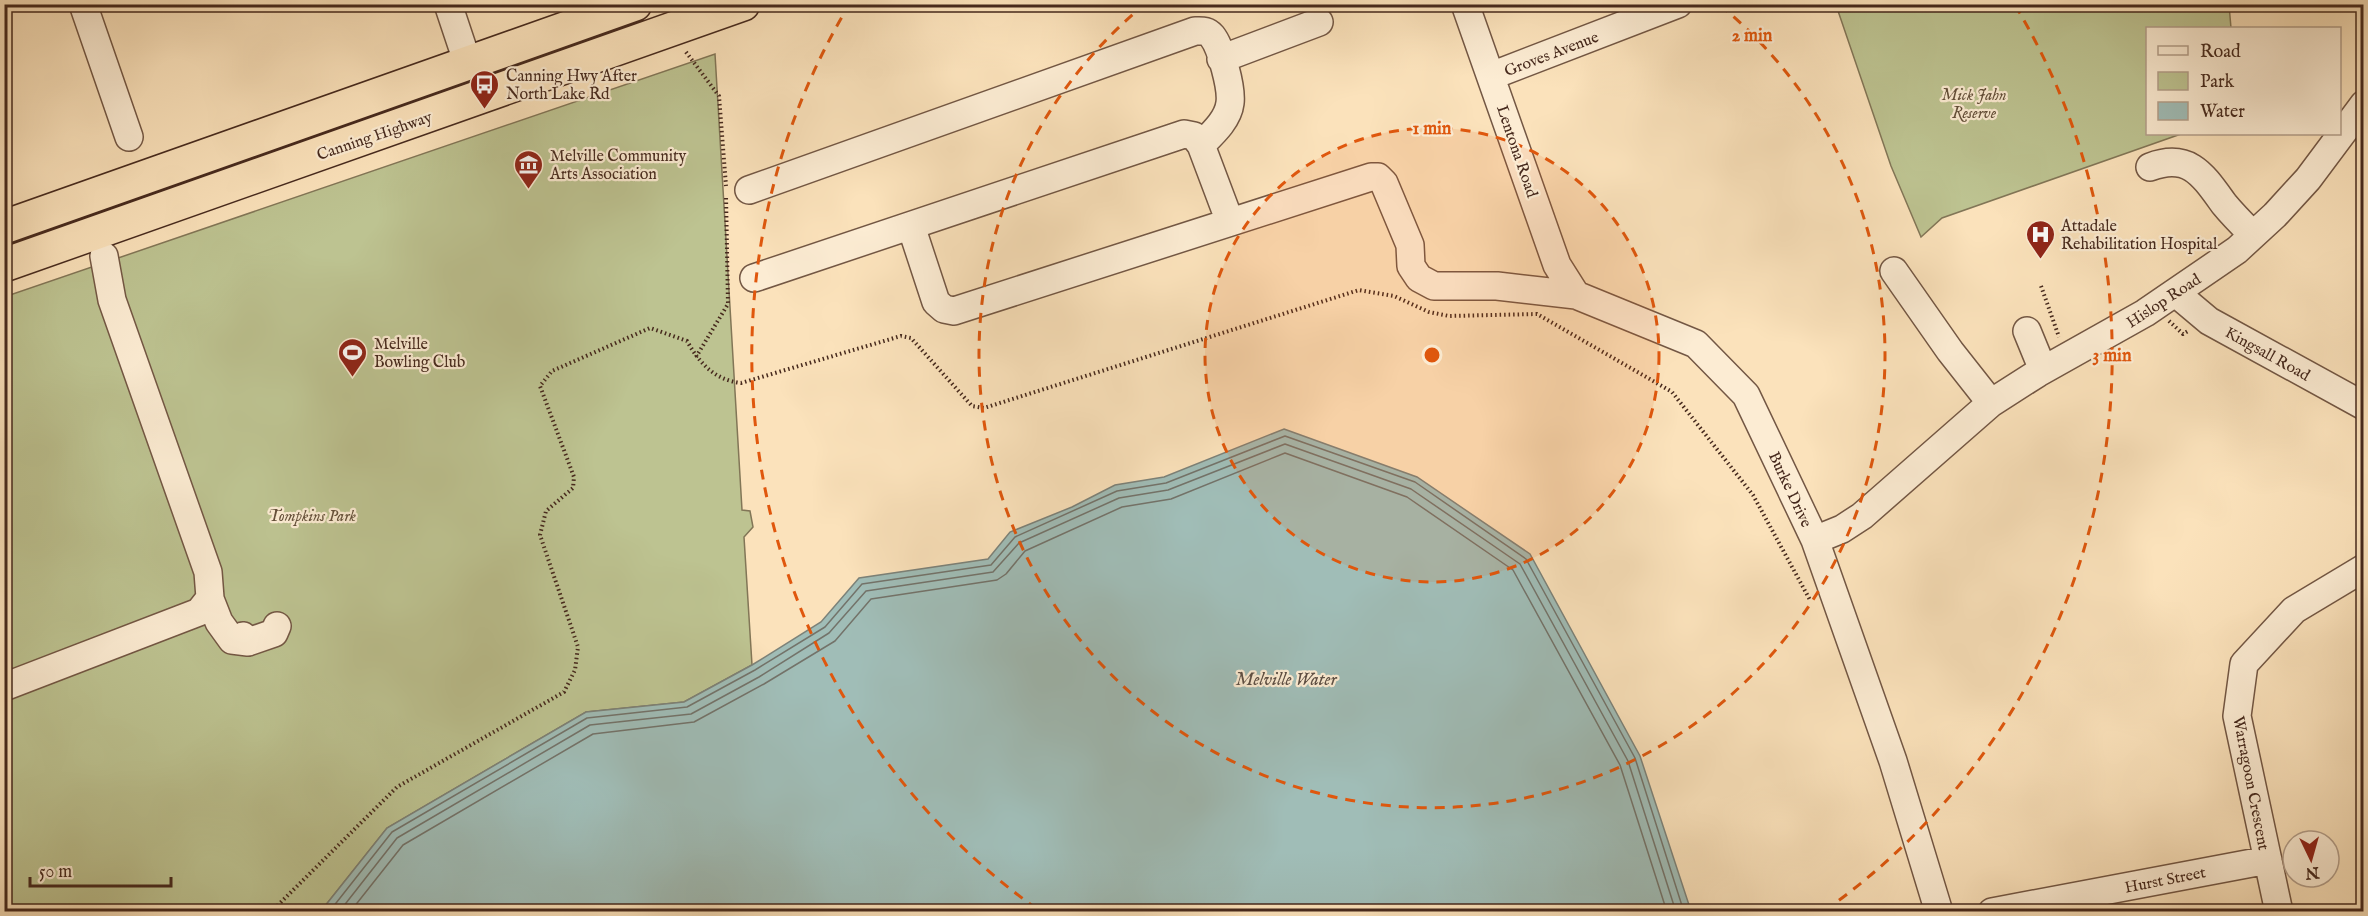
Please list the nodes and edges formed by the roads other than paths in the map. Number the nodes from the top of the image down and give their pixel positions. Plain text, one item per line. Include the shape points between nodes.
1 (83, 4) edge
2 (448, 4) edge
3 (743, 4) edge
4 (1465, 4) edge
5 (1678, 4) edge
6 (621, 8) edge
7 (1319, 22) dead end
8 (1221, 59) junction
9 (468, 64) junction
10 (1491, 76) junction
11 (2364, 88) edge
12 (2363, 105) edge
13 (2341, 135) edge
14 (2341, 135) edge
15 (129, 136) dead end
16 (1201, 145) junction
17 (2150, 167) dead end
18 (749, 190) dead end
19 (93, 196) junction
20 (1230, 222) junction
21 (911, 226) junction
22 (4, 227) edge
23 (2253, 235) junction
24 (103, 244) junction
25 (4, 265) edge
26 (1894, 271) dead end
27 (754, 278) dead end
28 (2179, 292) junction
29 (1576, 296) junction
30 (2027, 331) dead end
31 (2043, 370) junction
32 (1991, 403) junction
33 (2364, 406) edge
34 (1815, 540) junction
35 (2364, 568) edge
36 (210, 599) junction
37 (277, 626) dead end
38 (4, 687) edge
39 (2268, 860) junction
40 (1939, 912) edge
41 (1992, 912) edge
42 (2279, 912) edge

1 - 15 street
2 - 9 street
3 - 24 highway, Canning Highway
4 - 10 street, Lentona Road
5 - 10 street, Groves Avenue
6 - 9 highway
7 - 8 street
8 - 16 street via 1230,84 1230,105 1219,126
8 - 18 street via 1213,37 1206,31 1195,31
9 - 19 highway
10 - 29 street, Lentona Road via 1557,265
11 - 12 street, Hislop Road
12 - 14 street, Hislop Road
13 - 23 street, Hislop Road via 2308,179
16 - 20 street
16 - 21 street via 1194,136 1184,135
17 - 23 street via 2166,161 2181,162 2197,171 2216,203
19 - 22 highway
19 - 24 highway
20 - 21 street via 954,311 936,302
20 - 29 street, Burke Drive via 1378,177 1410,245 1411,266 1419,278 1434,286 1497,286
21 - 27 street
23 - 28 street, Hislop Road
24 - 25 highway, Canning Highway
24 - 36 street via 112,300 208,572
26 - 32 street via 1961,352
28 - 31 street, Hislop Road
28 - 33 street, Kingsall Road via 2207,319
29 - 34 street, Burke Drive via 1695,344 1746,395
30 - 31 street
31 - 32 street, Hislop Road
32 - 34 street, Hislop Road via 1862,516
34 - 40 street, Burke Drive via 1893,761
35 - 39 street, Warragoon Crescent via 2294,610 2244,664 2237,716
36 - 37 street via 232,640 274,633
36 - 38 street via 199,612
39 - 41 street, Hurst Street
39 - 42 street, Warragoon Crescent

